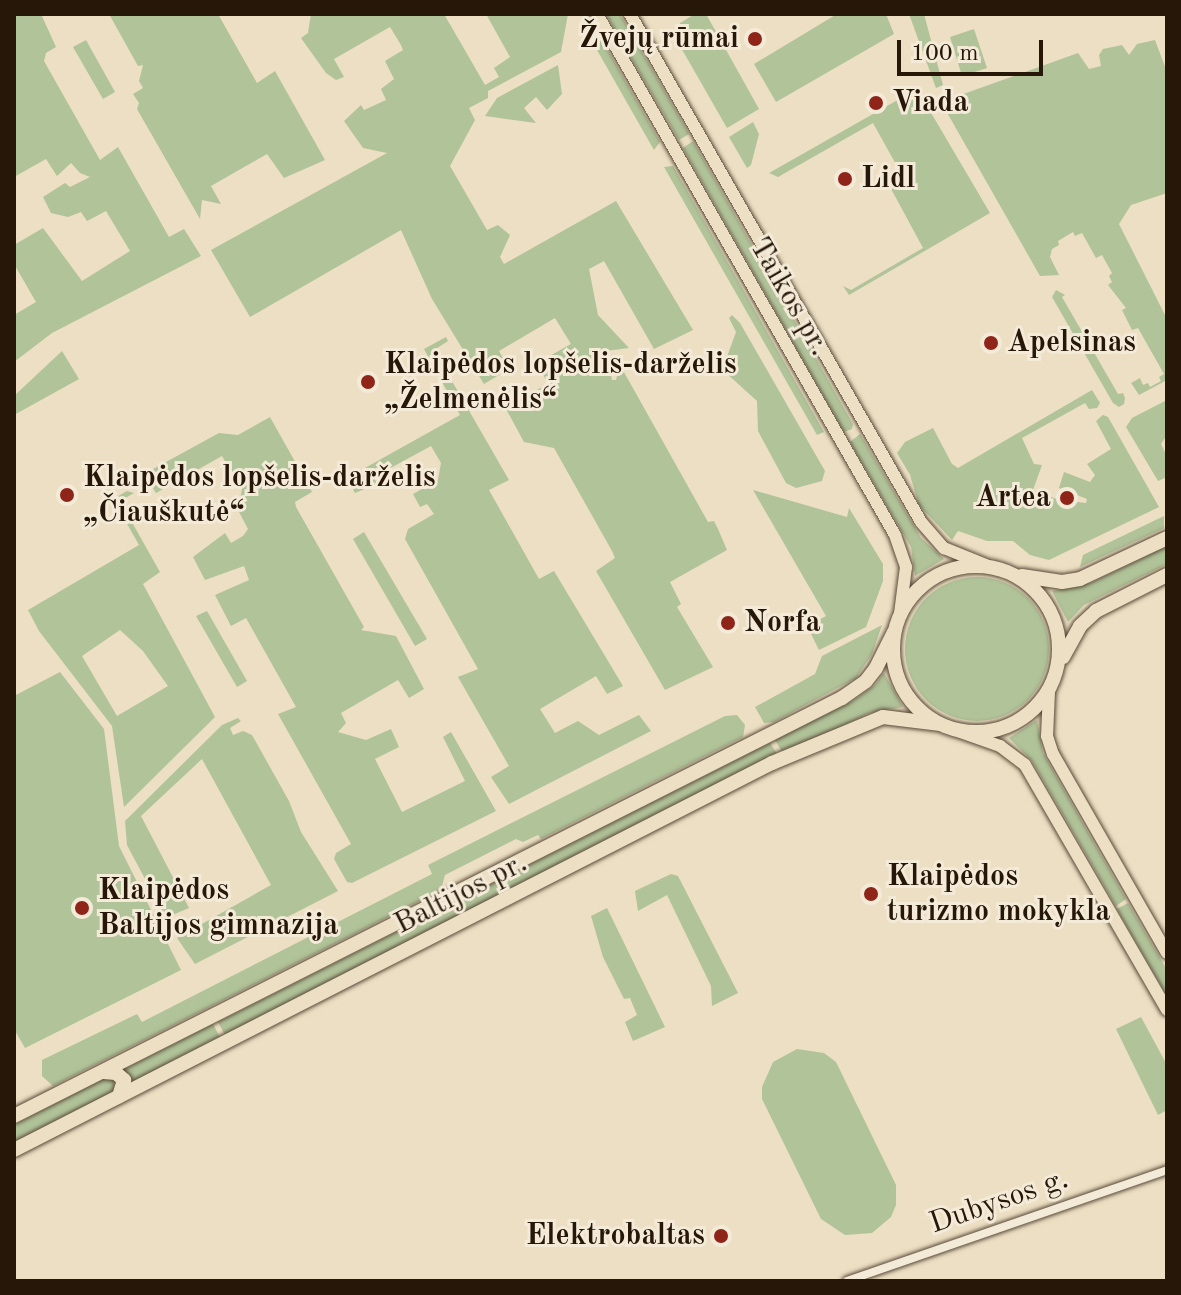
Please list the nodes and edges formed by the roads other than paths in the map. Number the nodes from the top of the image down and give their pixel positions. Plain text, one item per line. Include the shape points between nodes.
1 (597, 14) edge
2 (630, 14) edge
3 (1167, 538) edge
4 (988, 566) junction
5 (1013, 573) junction
6 (1167, 575) edge
7 (900, 614) junction
8 (894, 632) junction
9 (1058, 668) junction
10 (1049, 691) junction
11 (939, 724) junction
12 (958, 731) junction
13 (1167, 953) edge
14 (1167, 1010) edge
15 (104, 1072) junction
16 (119, 1096) junction
17 (14, 1116) edge
18 (14, 1150) edge
19 (1167, 1170) edge
20 (847, 1281) edge

1 - 7 main road, Taikos pr. via 895,535 906,567
2 - 4 main road, Taikos pr. via 921,522 944,548
3 - 5 highway via 1080,579 1042,581
4 - 5 highway
4 - 7 highway via 964,566 931,578
5 - 9 highway via 1048,606 1059,636
6 - 9 highway via 1096,611 1070,639
7 - 8 highway
8 - 11 highway via 899,680 921,712
8 - 15 highway, Baltijos pr. via 866,681 842,698
9 - 10 highway
10 - 12 highway via 1036,708 1010,725
10 - 13 main road via 1047,736 1053,754
11 - 12 highway
11 - 16 highway, Baltijos pr. via 883,717 772,763
12 - 14 main road via 1000,746 1025,765
15 - 16 highway via 124,1080
15 - 17 highway, Baltijos pr.
16 - 18 highway, Baltijos pr.
19 - 20 street, Dubysos g.

